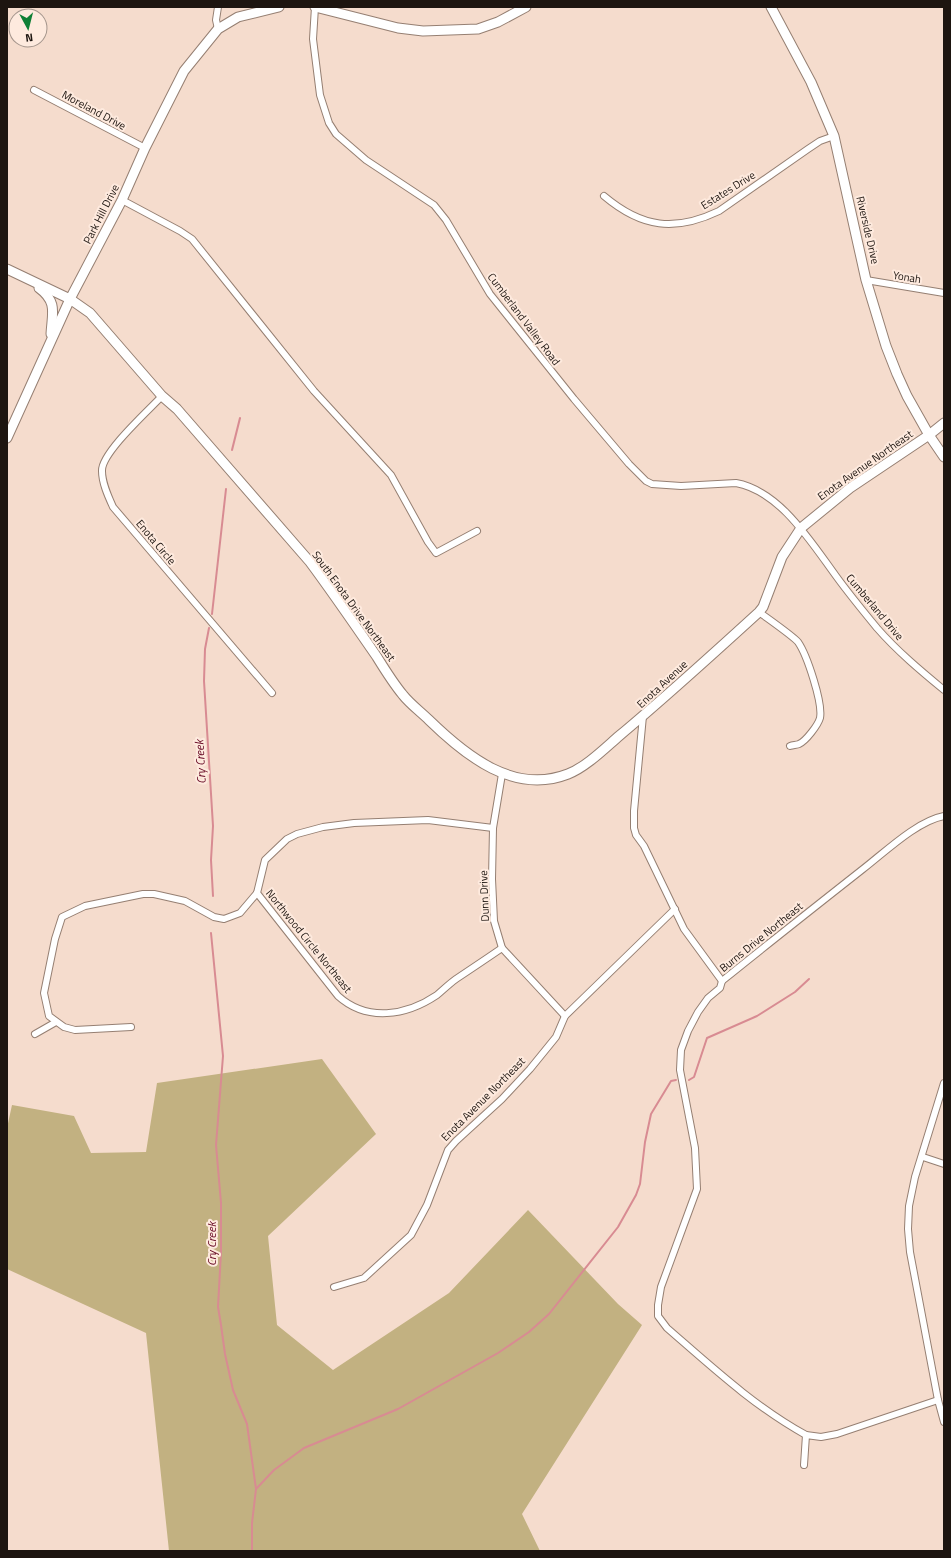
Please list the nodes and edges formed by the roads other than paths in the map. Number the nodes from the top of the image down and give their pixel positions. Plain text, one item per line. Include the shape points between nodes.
1 (218, 7) edge
2 (279, 7) edge
3 (315, 7) edge
4 (526, 7) edge
5 (771, 7) edge
6 (218, 29) junction
7 (34, 90) dead end
8 (834, 136) junction
9 (145, 148) junction
10 (604, 196) dead end
11 (122, 200) junction
12 (7, 269) edge
13 (866, 280) junction
14 (30, 281) junction
15 (944, 293) edge
16 (70, 299) junction
17 (51, 338) junction
18 (162, 396) junction
19 (944, 423) edge
20 (929, 435) junction
21 (7, 438) edge
22 (944, 457) edge
23 (801, 528) junction
24 (477, 531) dead end
25 (759, 612) junction
26 (944, 690) edge
27 (272, 693) dead end
28 (643, 716) junction
29 (790, 746) dead end
30 (502, 774) junction
31 (944, 816) edge
32 (494, 828) junction
33 (257, 893) junction
34 (675, 909) junction
35 (502, 948) junction
36 (722, 981) junction
37 (565, 1016) junction
38 (56, 1022) junction
39 (131, 1027) dead end
40 (35, 1034) dead end
41 (944, 1083) edge
42 (922, 1157) junction
43 (944, 1164) edge
44 (334, 1287) dead end
45 (938, 1400) junction
46 (944, 1422) edge
47 (806, 1435) junction
48 (804, 1466) dead end

1 - 6 street
2 - 6 street via 238,17
3 - 4 street via 398,28 423,31 478,29
3 - 23 street, Cumberland Valley Road via 313,40 320,95 329,123 336,134 366,160 434,204 490,294 629,464 652,484 745,484 774,502
5 - 8 street, Riverside Drive via 811,82
6 - 9 street, Park Hill Drive via 184,71
7 - 9 street, Moreland Drive
8 - 10 street, Estates Drive via 820,141 719,211 704,218 673,224 657,223 639,218
8 - 13 street, Riverside Drive
9 - 11 street, Park Hill Drive
11 - 16 street, Park Hill Drive
11 - 24 street via 192,240 314,391 391,476 436,553
12 - 14 street, South Enota Drive Northeast
13 - 15 street, Yonah
13 - 20 street, Riverside Drive via 897,374
14 - 16 street, South Enota Drive Northeast
14 - 17 street via 45,292 53,306
16 - 17 street, Park Hill Drive
16 - 18 street, South Enota Drive Northeast via 90,313
17 - 21 street, Park Hill Drive
18 - 27 street, Enota Circle via 127,431 104,462 102,470 107,495 113,506
18 - 30 street, South Enota Drive Northeast via 177,409 310,562 403,695 446,737 488,768
19 - 20 street, Enota Avenue Northeast
20 - 22 street, Riverside Drive
20 - 23 street, Enota Avenue Northeast via 850,488
23 - 25 street, Enota Avenue via 782,557 764,607
23 - 26 street, Cumberland Drive via 879,630
25 - 28 street, Enota Avenue
25 - 29 street via 798,641 813,676 820,708 818,724 801,743
28 - 30 street, South Enota Drive Northeast via 596,756 569,774 545,781
28 - 34 street, Enota Avenue via 634,828
30 - 32 street, Dunn Drive
31 - 36 street, Burns Drive Northeast via 934,818 907,835
32 - 33 street, Northwood Circle Northeast via 428,820 354,823 297,834 287,839 265,860
32 - 35 street, Dunn Drive via 494,921
33 - 35 street, Northwood Circle Northeast via 338,996 356,1008 371,1012 386,1014 412,1009 437,995 454,980
33 - 38 street via 240,913 224,919 185,901 154,894 85,906 62,917 44,993 48,1016
34 - 36 street, Enota Avenue via 684,929
34 - 37 street, Enota Avenue Northeast
35 - 37 street, Dunn Drive
36 - 47 street, Burns Drive Northeast via 720,988 708,998 698,1012 682,1050 680,1070 695,1148 697,1189 661,1287 658,1316 667,1328 749,1398
37 - 44 street, Enota Avenue Northeast via 556,1037 530,1070 448,1150 427,1205 411,1235 364,1278
38 - 39 street via 75,1030
38 - 40 street
41 - 42 street
42 - 43 street
42 - 45 street via 909,1206 908,1229 910,1252
45 - 46 street
45 - 47 street via 836,1434 821,1437
47 - 48 street

